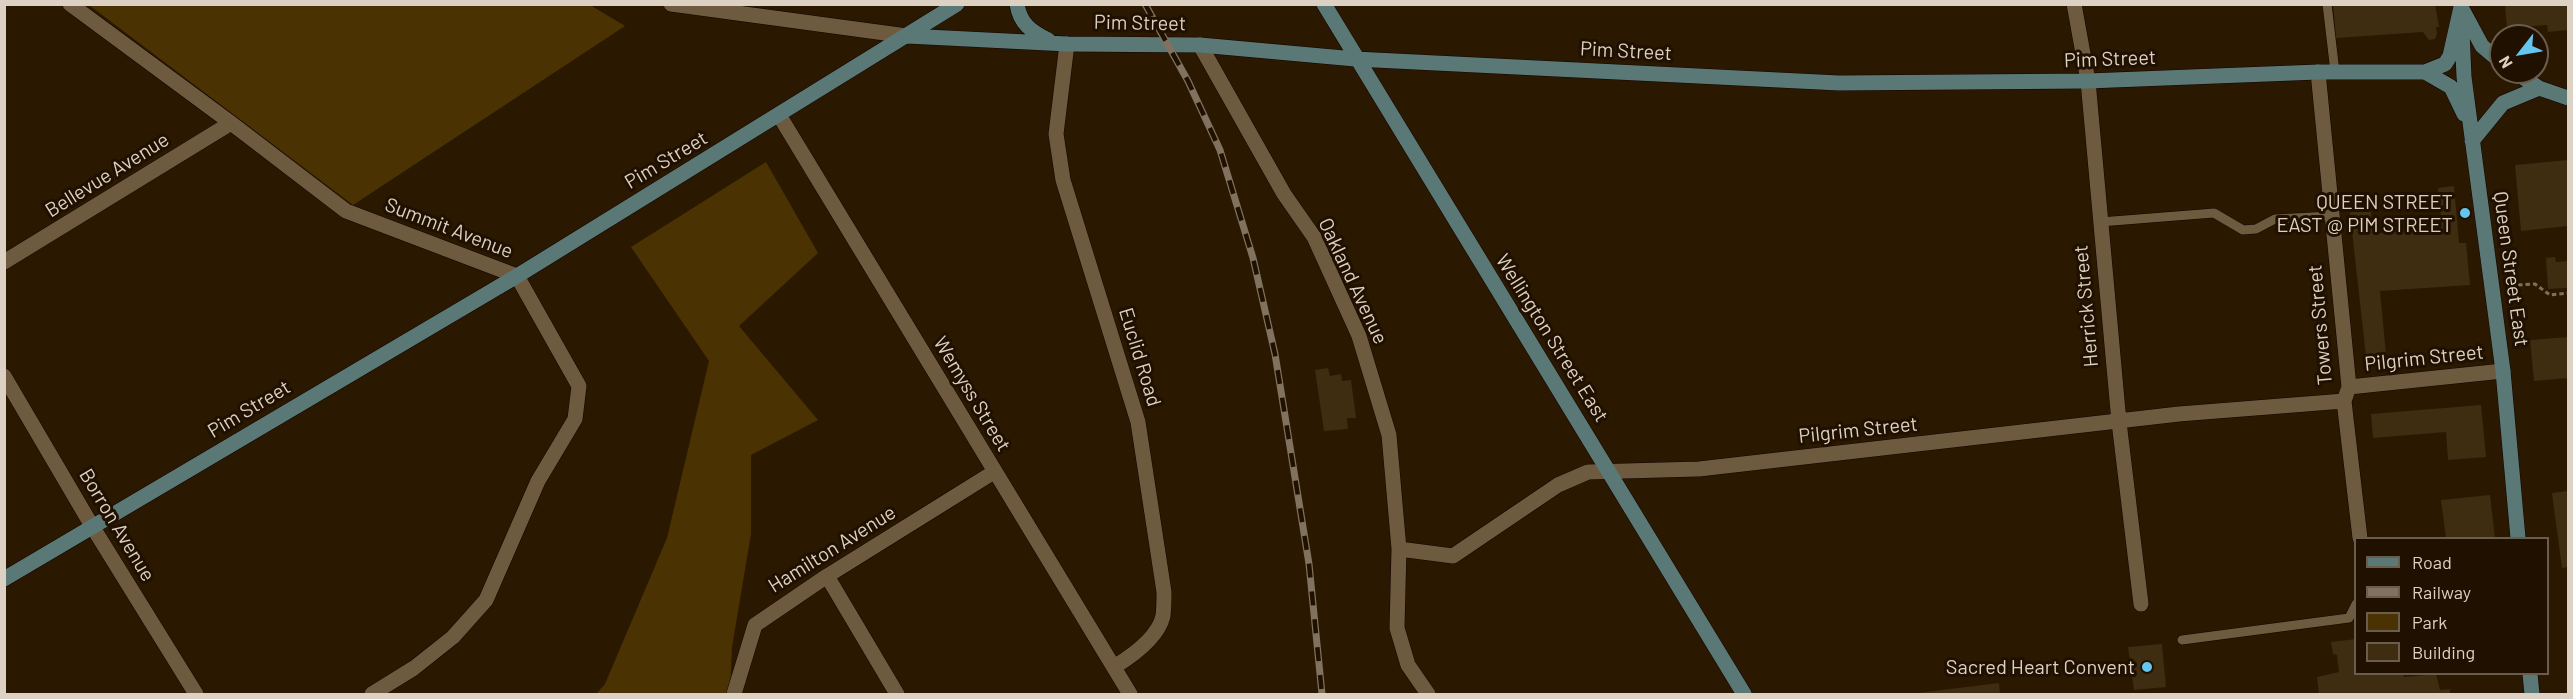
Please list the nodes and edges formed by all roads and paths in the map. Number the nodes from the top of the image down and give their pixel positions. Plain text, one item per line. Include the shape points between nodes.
1 (70, 4) edge
2 (671, 4) edge
3 (957, 4) edge
4 (1017, 4) edge
5 (1324, 4) edge
6 (2074, 4) edge
7 (2327, 4) edge
8 (2461, 6) edge
9 (907, 36) junction
10 (1060, 44) junction
11 (1200, 45) junction
12 (2489, 52) edge
13 (1355, 59) junction
14 (2318, 72) junction
15 (2334, 72) junction
16 (2425, 72) junction
17 (2088, 81) junction
18 (2533, 84) edge
19 (2539, 88) junction
20 (2568, 98) edge
21 (779, 115) junction
22 (231, 123) junction
23 (2472, 141) junction
24 (2331, 216) junction
25 (2100, 222) junction
26 (4, 262) edge
27 (516, 276) junction
28 (2518, 285) dead end
29 (2568, 293) edge
30 (2503, 371) junction
31 (4, 376) edge
32 (2347, 394) junction
33 (2119, 422) junction
34 (994, 472) junction
35 (1610, 473) junction
36 (92, 526) junction
37 (2360, 537) edge
38 (2518, 537) edge
39 (1399, 549) junction
40 (828, 576) junction
41 (4, 579) edge
42 (2141, 604) dead end
43 (2354, 606) edge
44 (2182, 640) dead end
45 (1114, 667) junction
46 (2530, 675) edge
47 (195, 694) edge
48 (372, 694) edge
49 (734, 694) edge
50 (897, 694) edge
51 (1130, 694) edge
52 (1428, 694) edge
53 (1744, 694) edge
54 (2532, 694) edge

1 - 22 street, Summit Avenue
2 - 9 street
3 - 9 main road
4 - 10 main road via 1019,17 1032,32
5 - 13 main road, Wellington Street East
6 - 17 street, Herrick Street
7 - 15 lane
8 - 12 main road
8 - 16 main road via 2450,56 2445,64
8 - 23 main road, Queen Street East
9 - 10 main road, Pim Street
9 - 21 main road, Pim Street
10 - 11 main road, Pim Street
10 - 45 street, Euclid Road via 1056,134 1063,180 1138,422 1164,592 1163,617 1149,639
11 - 13 main road, Pim Street
11 - 39 street, Oakland Avenue via 1284,194 1314,237 1359,336 1389,435
13 - 17 main road, Pim Street via 1839,82
13 - 35 main road, Wellington Street East
14 - 15 main road, Pim Street
14 - 17 main road, Pim Street
14 - 24 street, Towers Street
15 - 16 main road, Pim Street
16 - 23 main road via 2451,87 2461,104
17 - 25 street, Herrick Street
18 - 19 main road
19 - 20 main road
19 - 23 main road via 2503,103
21 - 27 main road, Pim Street
21 - 34 street, Wemyss Street
22 - 26 street, Bellevue Avenue
22 - 27 street, Summit Avenue via 346,211
23 - 30 main road, Queen Street East
24 - 25 lane via 2275,219 2256,229 2243,230 2214,213
24 - 32 street, Towers Street
25 - 33 street, Herrick Street
27 - 36 main road, Pim Street
27 - 48 street, Summit Avenue via 579,386 575,419 538,481 486,600 453,637
28 - 29 path via 2535,284 2550,295
30 - 32 street, Pilgrim Street
30 - 38 main road, Queen Street East
31 - 36 street, Borron Avenue
32 - 33 street, Pilgrim Street
32 - 37 street, Towers Street
33 - 35 street, Pilgrim Street via 1699,469
33 - 42 street, Herrick Street
34 - 40 street, Hamilton Avenue
34 - 45 street, Wemyss Street
35 - 39 street, Pilgrim Street via 1588,472 1558,485 1453,556
35 - 53 main road, Wellington Street East
36 - 41 main road, Pim Street
36 - 47 street, Borron Avenue
39 - 52 street, Oakland Avenue via 1397,628 1408,665
40 - 49 street, Hamilton Avenue via 755,625
40 - 50 street
43 - 44 lane via 2349,618
45 - 51 street, Wemyss Street
46 - 54 main road

